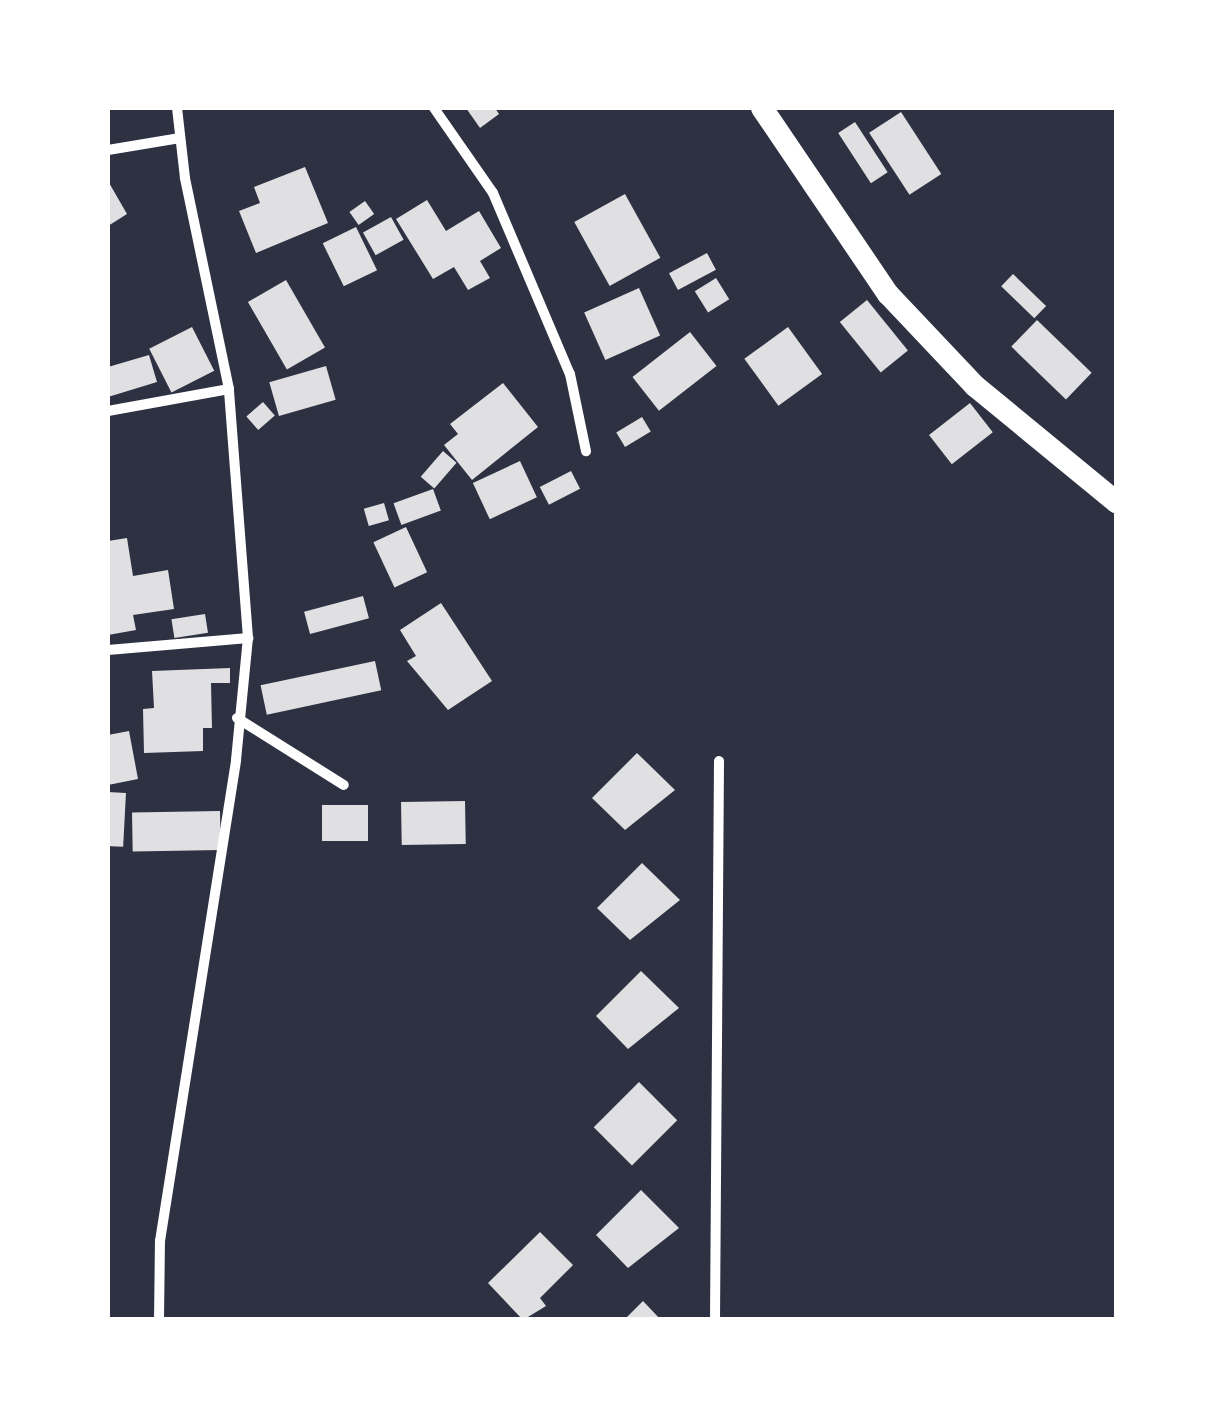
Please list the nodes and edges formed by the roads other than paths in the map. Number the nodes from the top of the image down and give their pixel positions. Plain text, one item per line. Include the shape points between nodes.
1 (177, 108) edge
2 (434, 108) edge
3 (762, 108) edge
4 (180, 138) junction
5 (108, 150) edge
6 (229, 389) junction
7 (108, 411) edge
8 (586, 450) dead end
9 (1116, 502) edge
10 (248, 638) junction
11 (108, 650) edge
12 (238, 718) junction
13 (719, 761) dead end
14 (344, 785) dead end
15 (158, 1320) edge
16 (715, 1320) edge

1 - 4 street
2 - 8 street via 493,193 570,374
3 - 9 main road via 888,294 975,386
4 - 5 street
4 - 6 street
6 - 7 street
6 - 10 street
10 - 11 street
10 - 12 street
12 - 14 street
12 - 15 street via 160,1241
13 - 16 street

